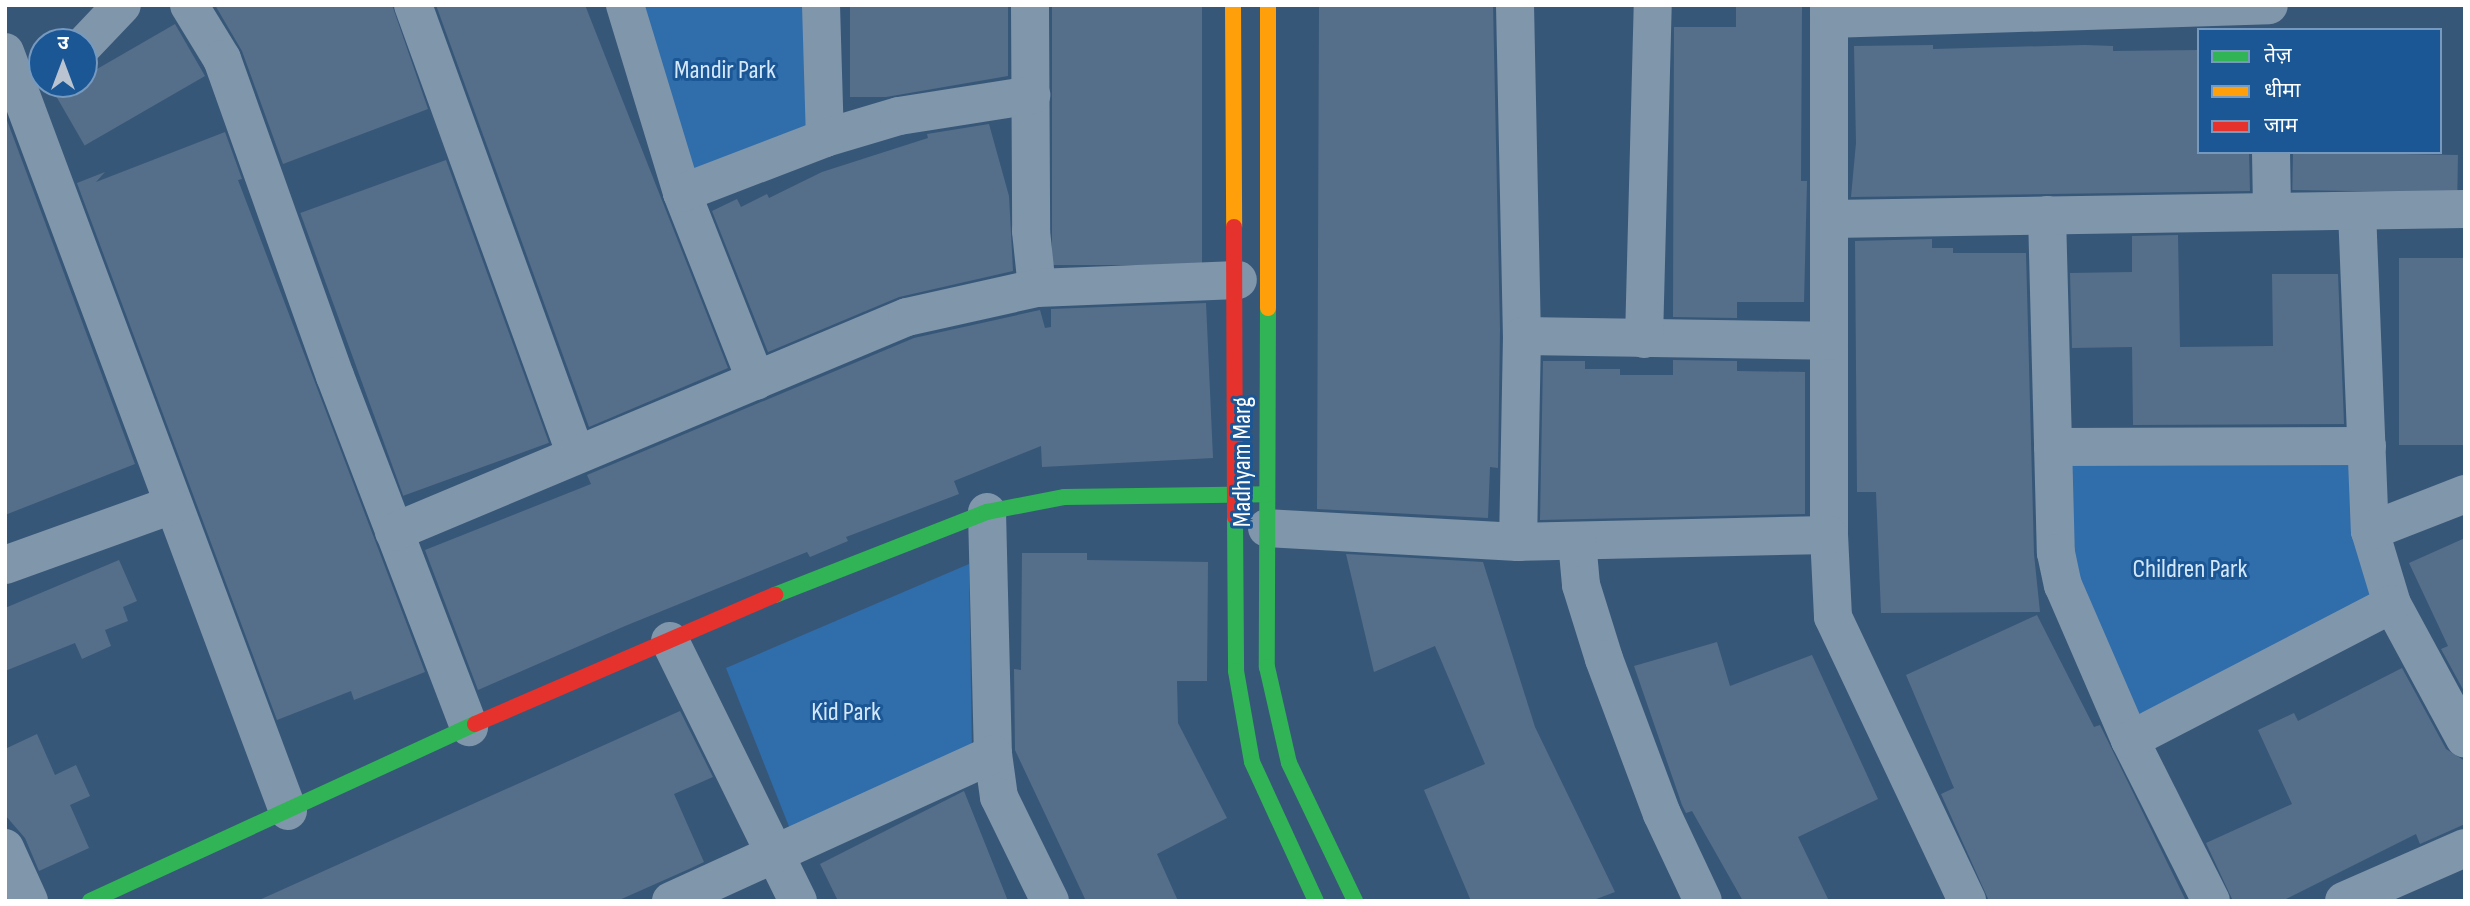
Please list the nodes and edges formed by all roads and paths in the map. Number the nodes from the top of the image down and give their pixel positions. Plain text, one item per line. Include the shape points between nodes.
1 (122, 5) edge
2 (190, 5) edge
3 (413, 5) edge
4 (625, 5) edge
5 (821, 5) edge
6 (1030, 5) edge
7 (1233, 5) edge
8 (1268, 5) edge
9 (1515, 5) edge
10 (1653, 5) edge
11 (2030, 9) edge
12 (1829, 12) edge
13 (2269, 14) edge
14 (98, 30) edge
15 (5, 52) edge
16 (28, 82) edge
17 (1031, 95) junction
18 (38, 98) edge
19 (825, 138) junction
20 (2272, 154) edge
21 (682, 193) junction
22 (2465, 209) edge
23 (2357, 211) junction
24 (2272, 212) junction
25 (2047, 215) junction
26 (1831, 219) junction
27 (1238, 280) junction
28 (1037, 288) junction
29 (1522, 336) junction
30 (1644, 339) junction
31 (1829, 341) junction
32 (756, 381) junction
33 (2367, 446) junction
34 (2053, 447) junction
35 (575, 452) junction
36 (1234, 495) junction
37 (2465, 495) edge
38 (172, 505) junction
39 (1267, 511) junction
40 (986, 512) junction
41 (2370, 531) junction
42 (394, 532) junction
43 (1829, 535) junction
44 (1577, 541) junction
45 (1518, 542) junction
46 (5, 565) edge
47 (2392, 604) junction
48 (670, 641) junction
49 (469, 727) junction
50 (2465, 739) edge
51 (2130, 740) junction
52 (993, 754) junction
53 (288, 811) junction
54 (5, 848) edge
55 (2465, 848) edge
56 (776, 854) junction
57 (2347, 900) edge
58 (29, 901) edge
59 (90, 901) edge
60 (671, 901) edge
61 (798, 901) edge
62 (1050, 901) edge
63 (1316, 901) edge
64 (1354, 901) edge
65 (1703, 901) edge
66 (1967, 901) edge
67 (2211, 901) edge

1 - 14 street
2 - 42 street via 222,59
3 - 35 street
4 - 21 street
5 - 19 street
6 - 17 street
7 - 27 street, Madhyam Marg
8 - 39 street, Madhyam Marg
9 - 29 street
10 - 30 street
11 - 12 street
11 - 13 street
12 - 26 street
15 - 16 street
17 - 19 street via 899,116
17 - 28 street via 1031,231
18 - 38 street
19 - 21 street
20 - 24 street
21 - 32 street
22 - 23 street
23 - 24 street
23 - 33 street
24 - 25 street
25 - 26 street
25 - 34 street
26 - 31 street
27 - 28 street
27 - 36 street, Madhyam Marg
28 - 32 street via 907,317
29 - 30 street
29 - 45 street
30 - 31 street
31 - 43 street
32 - 35 street
33 - 34 street
33 - 41 street
34 - 51 street via 2056,554 2063,585
35 - 42 street
36 - 39 street
36 - 40 street via 1065,497
36 - 63 street, Madhyam Marg via 1236,671 1252,762
37 - 41 street
38 - 46 street
38 - 53 street
39 - 45 street
39 - 64 street, Madhyam Marg via 1267,667 1289,763
40 - 48 street via 909,539
40 - 52 street
41 - 47 street
42 - 49 street
43 - 44 street
43 - 66 street via 1833,617
44 - 45 street
44 - 65 street via 1581,585 1604,659 1662,814
47 - 50 street
47 - 51 street
48 - 49 street
48 - 56 street
49 - 53 street
51 - 67 street
52 - 56 street
52 - 62 street via 999,797
53 - 59 street
54 - 58 street
55 - 57 street
56 - 60 street
56 - 61 street

